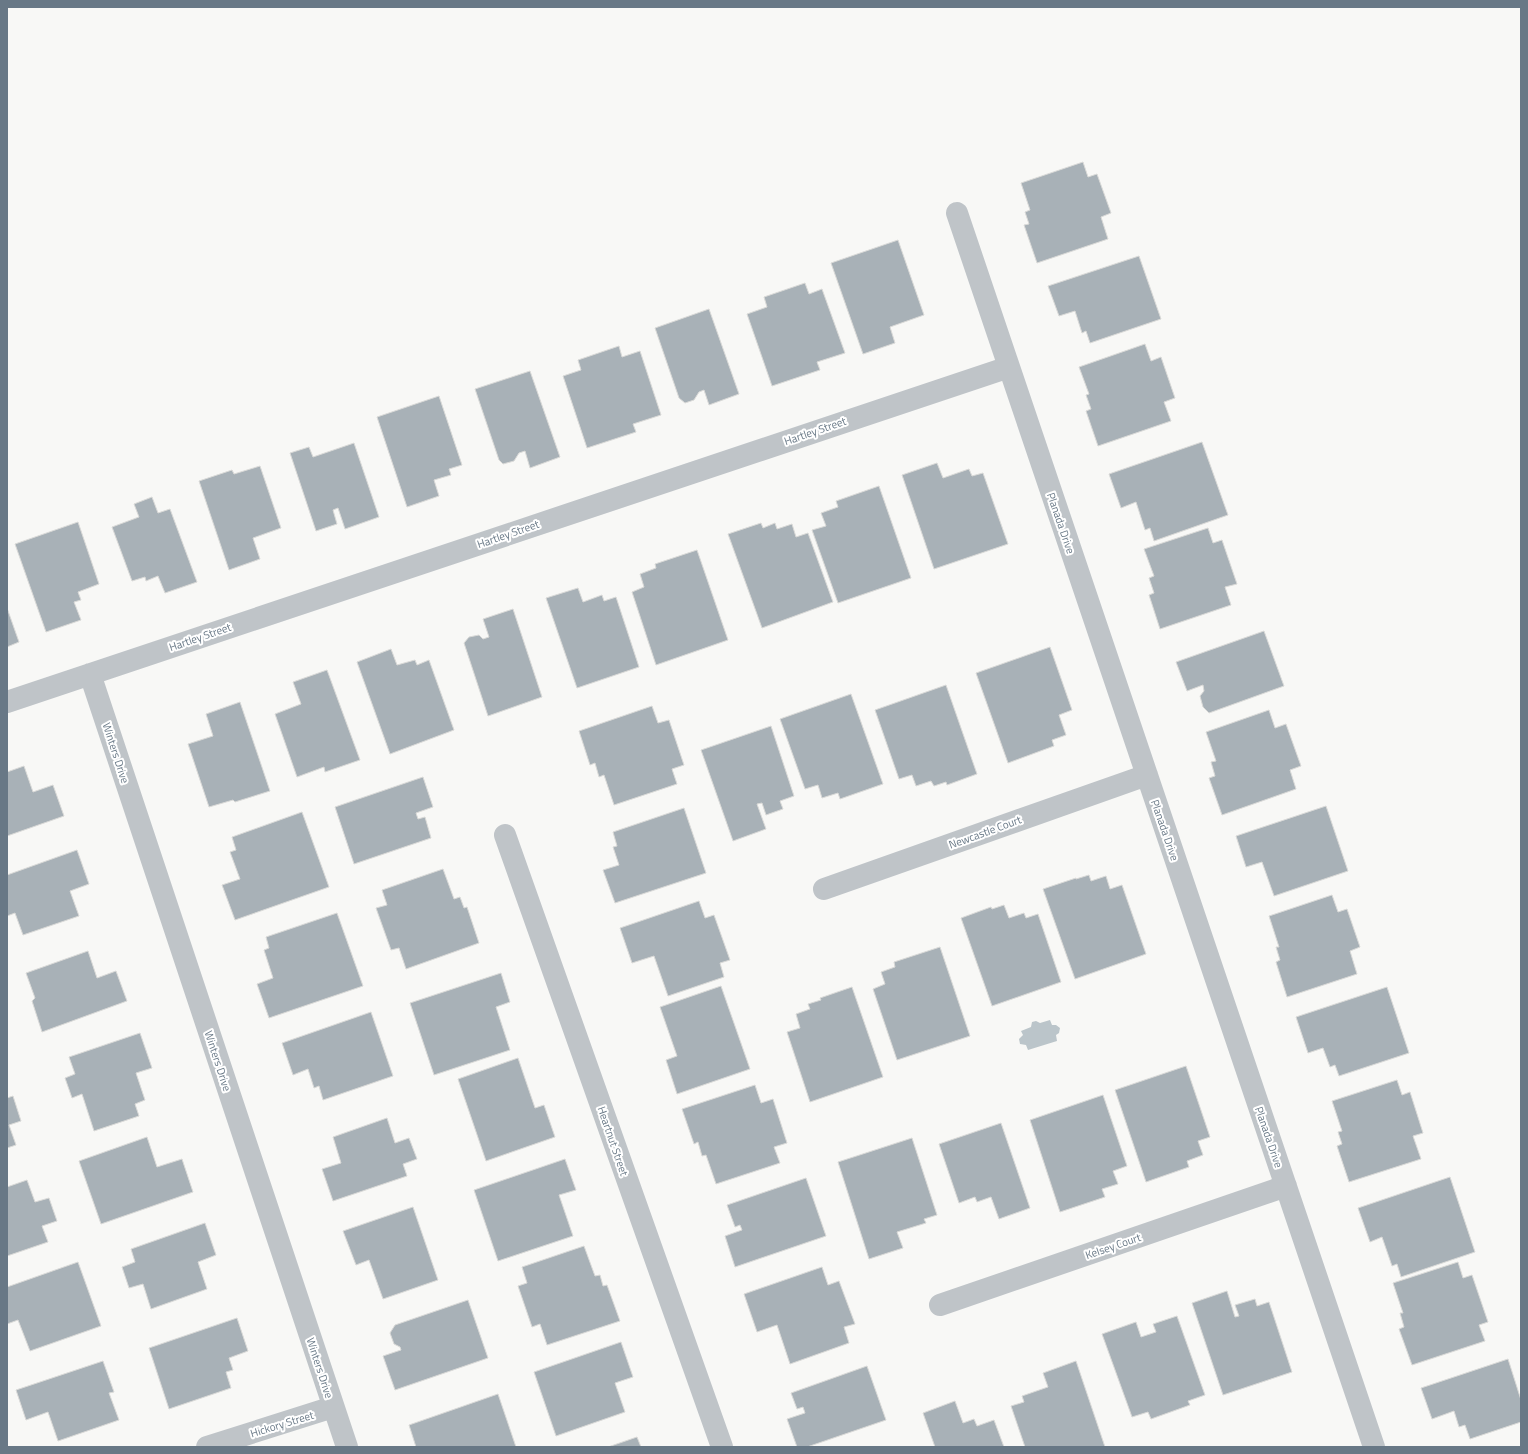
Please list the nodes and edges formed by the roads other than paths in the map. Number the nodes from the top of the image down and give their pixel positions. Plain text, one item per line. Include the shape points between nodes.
1 (957, 213) dead end
2 (1008, 367) junction
3 (90, 674) junction
4 (7, 702) edge
5 (1147, 775) junction
6 (505, 835) dead end
7 (824, 889) dead end
8 (1286, 1186) junction
9 (940, 1305) dead end
10 (334, 1407) junction
11 (207, 1447) edge
12 (347, 1447) edge
13 (722, 1447) edge
14 (1374, 1447) edge

1 - 2 street, Planada Drive
2 - 3 street, Hartley Street
2 - 5 street, Planada Drive
3 - 4 street, Hartley Street
3 - 10 street, Winters Drive
5 - 7 street, Newcastle Court
5 - 8 street, Planada Drive
6 - 13 street, Heartnut Street
8 - 9 street, Kelsey Court
8 - 14 street, Planada Drive
10 - 11 street, Hickory Street
10 - 12 street, Winters Drive

